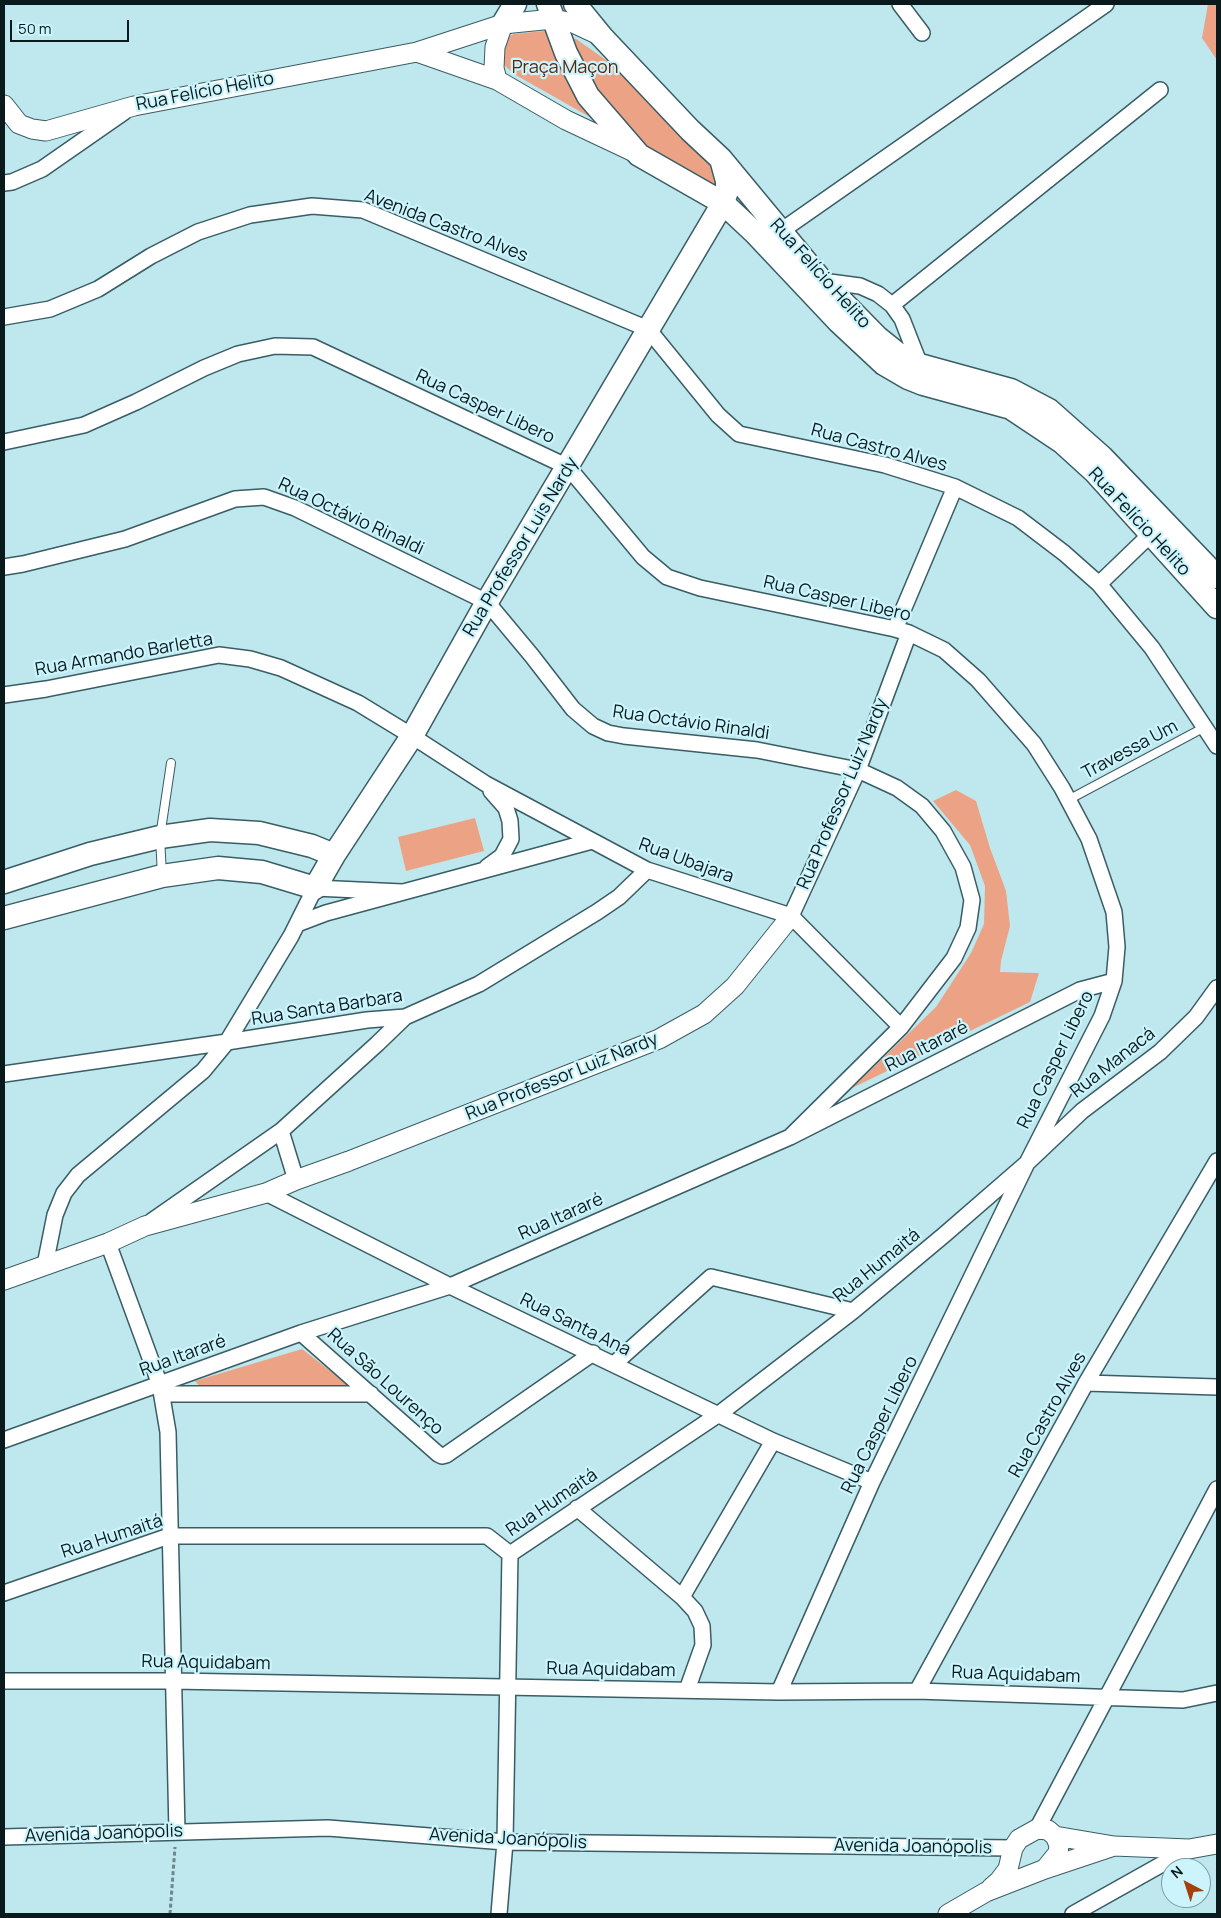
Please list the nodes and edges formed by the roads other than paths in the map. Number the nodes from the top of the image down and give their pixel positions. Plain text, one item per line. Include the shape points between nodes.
1 (515, 4) edge
2 (900, 4) edge
3 (1106, 4) edge
4 (584, 7) edge
5 (551, 11) edge
6 (503, 24) junction
7 (922, 33) dead end
8 (602, 37) junction
9 (417, 52) junction
10 (497, 80) junction
11 (1160, 90) dead end
12 (4, 105) edge
13 (134, 106) junction
14 (639, 155) junction
15 (721, 159) junction
16 (4, 183) edge
17 (723, 203) junction
18 (781, 231) junction
19 (822, 281) junction
20 (892, 304) junction
21 (4, 316) edge
22 (648, 329) junction
23 (920, 365) junction
24 (4, 442) edge
25 (568, 467) junction
26 (955, 487) junction
27 (1152, 533) junction
28 (4, 567) edge
29 (1217, 577) edge
30 (1099, 584) junction
31 (486, 602) junction
32 (1217, 607) edge
33 (902, 631) junction
34 (4, 695) edge
35 (1205, 727) junction
36 (412, 736) junction
37 (1217, 746) edge
38 (171, 763) dead end
39 (858, 770) junction
40 (486, 784) junction
41 (1068, 800) junction
42 (160, 837) junction
43 (592, 841) junction
44 (334, 855) junction
45 (481, 870) junction
46 (647, 870) junction
47 (162, 876) junction
48 (4, 882) edge
49 (315, 888) junction
50 (402, 892) junction
51 (791, 916) junction
52 (4, 918) edge
53 (297, 924) junction
54 (1114, 981) junction
55 (1217, 988) edge
56 (404, 1017) junction
57 (901, 1027) junction
58 (227, 1042) junction
59 (4, 1074) edge
60 (281, 1130) junction
61 (790, 1137) junction
62 (1217, 1161) edge
63 (1027, 1164) junction
64 (296, 1180) junction
65 (266, 1193) junction
66 (145, 1226) junction
67 (108, 1243) junction
68 (45, 1265) junction
69 (4, 1280) edge
70 (450, 1286) junction
71 (852, 1311) junction
72 (301, 1333) junction
73 (593, 1353) junction
74 (614, 1364) junction
75 (1086, 1383) junction
76 (1217, 1387) edge
77 (161, 1390) junction
78 (371, 1394) junction
79 (719, 1414) junction
80 (4, 1440) edge
81 (773, 1441) junction
82 (872, 1482) junction
83 (1217, 1489) edge
84 (577, 1508) junction
85 (169, 1536) junction
86 (510, 1554) junction
87 (4, 1593) edge
88 (682, 1597) junction
89 (4, 1681) edge
90 (173, 1681) junction
91 (508, 1687) junction
92 (687, 1690) junction
93 (916, 1691) junction
94 (779, 1692) junction
95 (1217, 1693) edge
96 (1107, 1697) junction
97 (1036, 1830) junction
98 (177, 1832) junction
99 (4, 1836) edge
100 (1055, 1836) junction
101 (505, 1842) junction
102 (1217, 1844) edge
103 (1114, 1846) junction
104 (1189, 1849) junction
105 (1013, 1852) junction
106 (1039, 1871) junction
107 (986, 1892) junction
108 (499, 1914) edge
109 (948, 1914) edge
110 (1073, 1914) edge

1 - 6 main road
2 - 7 street
3 - 18 street
4 - 8 main road
5 - 6 street, Rua Felício Helito
5 - 8 street
5 - 14 main road via 566,53 588,96
6 - 9 street, Rua Felício Helito
6 - 10 street via 495,47
8 - 15 main road
9 - 10 street
9 - 13 street, Rua Felício Helito
10 - 14 street via 566,120
11 - 20 street
12 - 13 street, Rua Felício Helito via 19,124 46,131
13 - 16 street via 42,168
14 - 17 main road
15 - 17 main road via 727,191
15 - 18 main road, Rua Felício Helito
17 - 22 main road, Rua Professor Luis Nardy
17 - 27 main road, Rua Felício Helito via 884,364 923,384 996,403 1024,416 1062,442 1095,472
18 - 19 main road, Rua Felício Helito
19 - 20 street via 860,286
19 - 23 main road, Rua Felício Helito via 877,337
20 - 23 street via 902,319
21 - 22 street, Avenida Castro Alves via 50,309 98,289 198,232 250,215 312,206 362,210
22 - 25 main road, Rua Professor Luis Nardy
22 - 26 street, Rua Castro Alves via 718,415 739,434 885,465
23 - 29 main road, Rua Felício Helito via 1011,390 1049,410 1102,457
24 - 25 street, Rua Casper Libero via 84,425 238,354 275,346 313,347
25 - 31 main road, Rua Professor Luis Nardy
25 - 33 street, Rua Casper Libero via 643,557 667,577 700,588
26 - 30 street, Rua Castro Alves via 1018,518
26 - 33 street, Rua Professor Luiz Nardy
27 - 30 street
27 - 32 main road, Rua Felício Helito
28 - 31 street, Rua Octávio Rinaldi via 125,539 235,499 264,497 295,508
30 - 35 street, Rua Castro Alves via 1152,648
31 - 36 main road, Rua Professor Luis Nardy
31 - 39 street, Rua Octávio Rinaldi via 573,709 593,726 608,733 757,750
33 - 39 street, Rua Professor Luiz Nardy
33 - 41 street, Rua Casper Libero via 944,650 978,680 1034,744
34 - 36 street, Rua Armando Barletta via 219,655 281,668 358,703
35 - 37 street, Rua Castro Alves
35 - 41 lane, Travessa Um
36 - 40 street, Rua Ubajara
36 - 44 main road, Rua Professor Luis Nardy
38 - 42 lane
39 - 51 street, Rua Professor Luiz Nardy
39 - 57 street, Rua Octávio Rinaldi via 897,788 922,806 943,831 963,867 972,900 968,928 954,958
40 - 43 street, Rua Ubajara
40 - 45 street via 506,808 511,839 502,856
41 - 54 street, Rua Casper Libero via 1088,839 1114,912 1118,947
42 - 44 main road via 210,830 259,833
42 - 47 lane
42 - 48 main road via 90,854
43 - 45 street
43 - 46 street, Rua Ubajara
44 - 49 main road, Rua Professor Luis Nardy
45 - 50 street
46 - 51 street, Rua Ubajara
46 - 56 street, Rua Santa Barbara via 597,912 479,984
47 - 49 main road via 218,868 262,872
47 - 52 main road
49 - 50 street
49 - 53 street
50 - 53 street
51 - 57 street, Rua Ubajara
51 - 64 street, Rua Professor Luiz Nardy via 735,986 704,1014 659,1040
53 - 58 street
54 - 61 street, Rua Itararé via 1080,990
54 - 63 street, Rua Casper Libero via 1102,1016
55 - 63 street, Rua Manacá via 1196,1018 1160,1052 1082,1111
56 - 58 street, Rua Santa Barbara
56 - 60 street
57 - 61 street, Rua Octávio Rinaldi
58 - 59 street, Rua Santa Barbara
58 - 68 street via 203,1071 78,1175 64,1193 55,1215
60 - 64 street
60 - 66 street
61 - 70 street, Rua Itararé
62 - 75 street, Rua Castro Alves
63 - 71 street, Rua Humaitá
63 - 82 street, Rua Casper Libero
64 - 65 street, Rua Professor Luiz Nardy
65 - 66 street, Rua Professor Luiz Nardy
65 - 70 street, Rua Santa Ana
66 - 67 street, Rua Professor Luiz Nardy
67 - 68 street, Rua Professor Luiz Nardy
67 - 77 street
68 - 69 street, Rua Professor Luiz Nardy
70 - 72 street, Rua Itararé
70 - 73 street, Rua Santa Ana
71 - 74 street via 710,1278
71 - 79 street, Rua Humaitá
72 - 77 street, Rua Itararé
72 - 78 street, Rua São Lourenço
73 - 74 street, Rua Santa Ana
73 - 78 street, Rua São Lourenço via 446,1455 438,1454
74 - 79 street, Rua Santa Ana
75 - 76 street
75 - 93 street, Rua Castro Alves
77 - 78 street
77 - 80 street, Rua Itararé
77 - 85 street via 168,1432
79 - 81 street, Rua Santa Ana
79 - 84 street, Rua Humaitá
81 - 82 street, Rua Santa Ana
81 - 88 street
82 - 94 street, Rua Casper Libero
83 - 96 street
84 - 86 street, Rua Humaitá
84 - 88 street
85 - 86 street, Rua Humaitá via 487,1536
85 - 87 street, Rua Humaitá
85 - 90 street
86 - 91 street
88 - 92 street via 695,1611 702,1626 702,1645
89 - 90 street, Rua Aquidabam
90 - 91 street, Rua Aquidabam
90 - 98 street
91 - 92 street, Rua Aquidabam
91 - 101 street
92 - 94 street, Rua Aquidabam
93 - 94 street, Rua Aquidabam
93 - 96 street, Rua Aquidabam
95 - 96 street, Rua Aquidabam via 1183,1700
96 - 97 street
97 - 100 street via 1048,1830
97 - 105 street via 1019,1840
98 - 99 street, Avenida Joanópolis
98 - 101 street, Avenida Joanópolis via 328,1828
100 - 103 street
100 - 106 street via 1058,1853
101 - 105 street, Avenida Joanópolis
101 - 108 street
102 - 104 street
103 - 104 street
103 - 106 street
104 - 110 street
105 - 106 street via 1021,1871
105 - 107 street via 1008,1869
106 - 107 street
107 - 109 street

